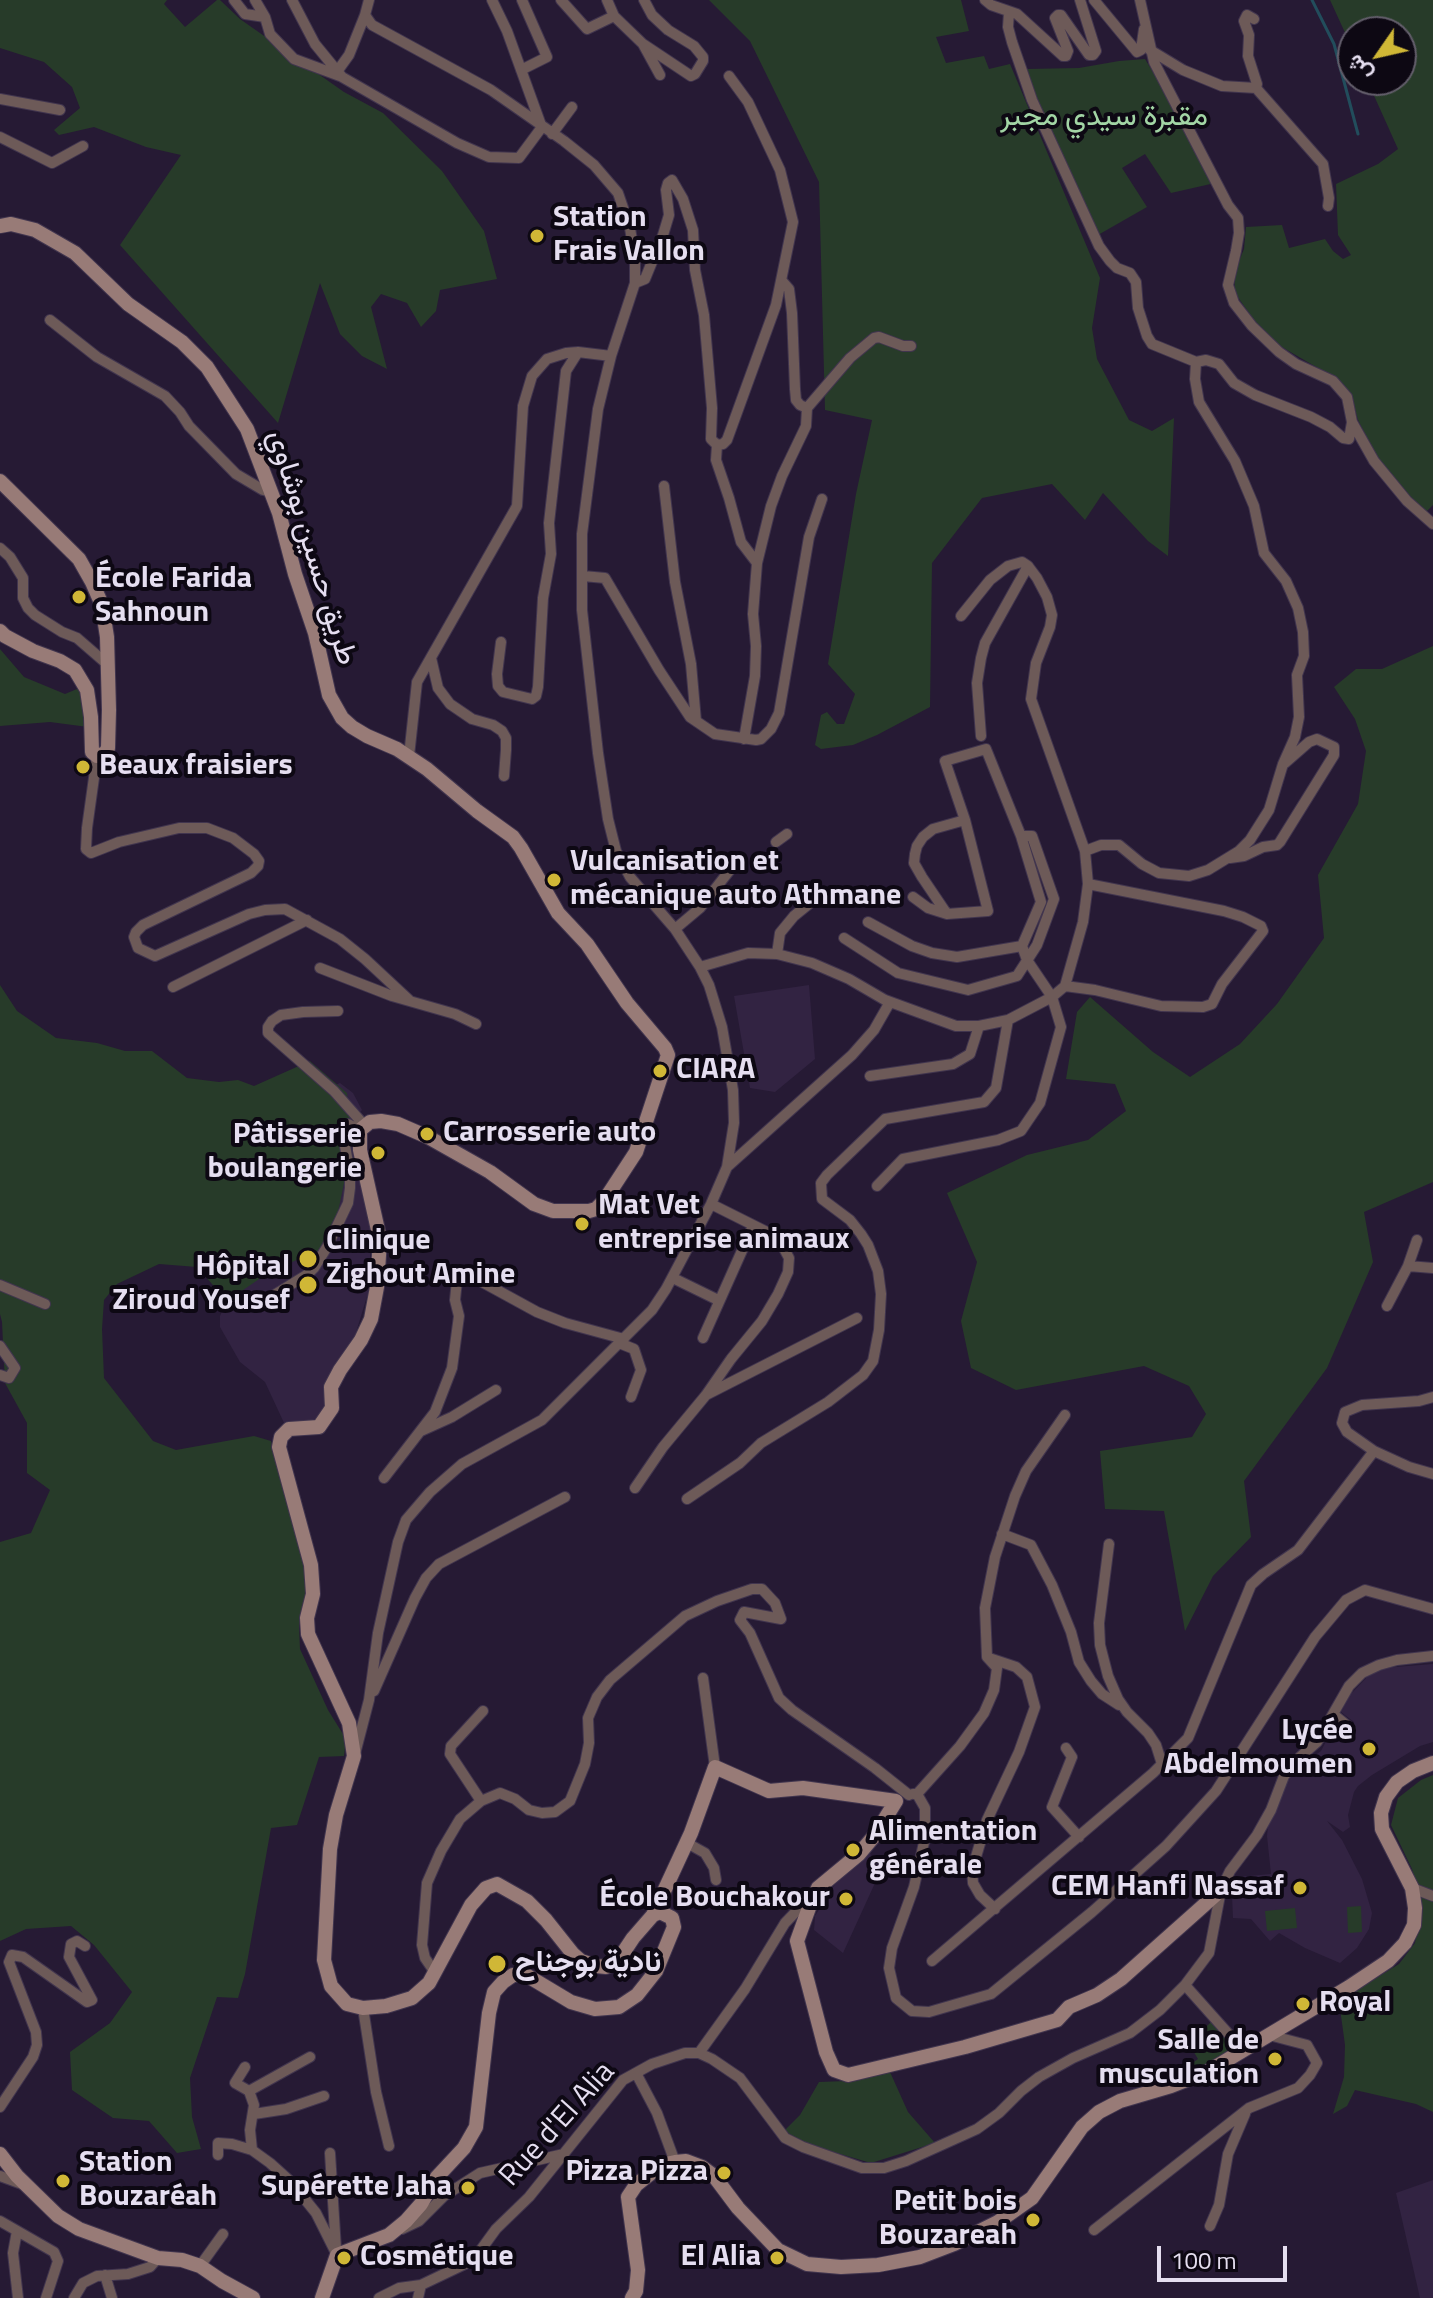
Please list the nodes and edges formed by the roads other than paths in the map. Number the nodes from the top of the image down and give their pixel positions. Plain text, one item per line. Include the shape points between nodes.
1 (234, 0) edge
2 (255, 0) edge
3 (292, 0) edge
4 (369, 0) edge
5 (492, 0) edge
6 (522, 0) edge
7 (561, 0) edge
8 (607, 0) edge
9 (644, 0) edge
10 (985, 0) edge
11 (1080, 0) edge
12 (1094, 0) edge
13 (1140, 0) edge
14 (1009, 12) junction
15 (365, 15) junction
16 (614, 16) junction
17 (265, 17) junction
18 (1254, 19) dead end
19 (1145, 22) junction
20 (643, 44) junction
21 (1150, 50) junction
22 (521, 70) junction
23 (338, 74) junction
24 (660, 75) dead end
25 (729, 76) dead end
26 (1256, 88) junction
27 (0, 99) edge
28 (572, 107) dead end
29 (60, 110) dead end
30 (542, 127) junction
31 (552, 134) junction
32 (0, 137) edge
33 (83, 146) dead end
34 (1328, 206) dead end
35 (0, 226) edge
36 (640, 281) junction
37 (782, 281) junction
38 (50, 320) dead end
39 (911, 346) dead end
40 (578, 352) junction
41 (611, 356) junction
42 (1196, 362) junction
43 (807, 408) junction
44 (1352, 422) junction
45 (717, 445) junction
46 (0, 481) edge
47 (664, 486) dead end
48 (271, 492) junction
49 (822, 499) dead end
50 (1433, 524) edge
51 (0, 548) edge
52 (757, 563) junction
53 (1028, 566) junction
54 (583, 576) junction
55 (961, 616) dead end
56 (0, 631) edge
57 (501, 642) dead end
58 (431, 658) junction
59 (107, 664) junction
60 (696, 721) junction
61 (981, 736) dead end
62 (744, 739) junction
63 (97, 756) junction
64 (409, 756) junction
65 (1283, 764) junction
66 (504, 776) dead end
67 (965, 820) junction
68 (787, 834) dead end
69 (1021, 836) junction
70 (1250, 840) junction
71 (776, 842) dead end
72 (1263, 847) junction
73 (1085, 851) junction
74 (1227, 858) junction
75 (730, 870) dead end
76 (1088, 884) junction
77 (913, 897) dead end
78 (810, 903) dead end
79 (947, 914) junction
80 (307, 920) junction
81 (868, 922) dead end
82 (675, 929) junction
83 (844, 938) dead end
84 (1022, 946) junction
85 (777, 954) junction
86 (1027, 960) junction
87 (700, 967) junction
88 (320, 968) dead end
89 (1065, 986) junction
90 (173, 987) dead end
91 (1052, 997) junction
92 (409, 1000) junction
93 (890, 1002) junction
94 (338, 1011) dead end
95 (1008, 1020) junction
96 (476, 1024) dead end
97 (979, 1026) junction
98 (870, 1076) dead end
99 (362, 1128) junction
100 (727, 1167) junction
101 (877, 1186) dead end
102 (711, 1204) junction
103 (753, 1226) junction
104 (1417, 1240) dead end
105 (1408, 1266) junction
106 (1433, 1268) edge
107 (673, 1278) junction
108 (0, 1285) edge
109 (718, 1300) junction
110 (45, 1304) dead end
111 (258, 1305) dead end
112 (1387, 1306) dead end
113 (857, 1318) dead end
114 (703, 1338) dead end
115 (622, 1341) junction
116 (0, 1346) edge
117 (0, 1375) edge
118 (496, 1390) dead end
119 (706, 1395) junction
120 (631, 1397) dead end
121 (1433, 1397) edge
122 (1065, 1415) dead end
123 (419, 1432) junction
124 (1374, 1451) junction
125 (1433, 1474) edge
126 (384, 1478) dead end
127 (635, 1488) dead end
128 (565, 1497) dead end
129 (687, 1499) dead end
130 (1002, 1534) junction
131 (1109, 1544) dead end
132 (1433, 1609) edge
133 (1433, 1656) edge
134 (987, 1657) junction
135 (703, 1678) dead end
136 (369, 1700) junction
137 (1124, 1708) junction
138 (483, 1711) dead end
139 (1334, 1715) junction
140 (1350, 1728) dead end
141 (1066, 1748) dead end
142 (354, 1756) junction
143 (1433, 1763) edge
144 (1162, 1764) junction
145 (715, 1767) junction
146 (907, 1797) junction
147 (481, 1801) junction
148 (1079, 1837) junction
149 (687, 1843) junction
150 (716, 1880) dead end
151 (818, 1888) junction
152 (1412, 1888) junction
153 (1221, 1890) junction
154 (1433, 1896) edge
155 (995, 1909) junction
156 (653, 1915) junction
157 (85, 1946) dead end
158 (932, 1961) dead end
159 (434, 1971) junction
160 (1185, 1985) junction
161 (363, 2008) junction
162 (1269, 2034) junction
163 (1242, 2049) junction
164 (699, 2053) junction
165 (310, 2057) dead end
166 (245, 2067) dead end
167 (636, 2073) junction
168 (249, 2091) junction
169 (324, 2096) dead end
170 (0, 2107) edge
171 (1249, 2108) junction
172 (254, 2114) junction
173 (389, 2146) dead end
174 (252, 2150) junction
175 (330, 2153) dead end
176 (0, 2154) edge
177 (564, 2154) junction
178 (218, 2155) dead end
179 (675, 2162) junction
180 (0, 2176) edge
181 (22, 2181) junction
182 (0, 2221) edge
183 (1210, 2226) dead end
184 (1094, 2230) dead end
185 (17, 2231) junction
186 (223, 2234) dead end
187 (389, 2235) junction
188 (337, 2255) junction
189 (158, 2258) junction
190 (200, 2266) junction
191 (105, 2275) junction
192 (421, 2285) junction
193 (18, 2298) edge
194 (46, 2298) edge
195 (74, 2298) edge
196 (112, 2298) edge
197 (253, 2298) edge
198 (322, 2298) edge
199 (379, 2298) edge
200 (418, 2298) edge
201 (632, 2298) edge

1 - 17 street via 245,14
2 - 17 street
3 - 23 street
4 - 15 street
5 - 22 street
6 - 22 street via 547,57
7 - 16 street via 587,29
8 - 16 street
9 - 20 street via 652,15 694,46 703,61 691,76
10 - 14 street
11 - 14 street via 1093,55 1061,15 1055,18 1066,56
12 - 19 street via 1137,52
13 - 19 street
14 - 42 street via 1008,27 1032,100 1099,246 1136,282 1147,336 1152,344
15 - 23 street
15 - 30 street via 372,25 491,90
16 - 20 street
17 - 23 street via 270,34 294,59
18 - 26 street via 1247,15 1244,21
19 - 21 street
20 - 24 street
21 - 26 street via 1222,86
21 - 44 street via 1238,218 1228,285 1234,303 1279,352 1333,381 1347,397
22 - 30 street
23 - 30 street via 489,157 519,158
25 - 37 street via 748,102 780,170 790,208 793,222
26 - 34 street via 1323,164
27 - 29 street
28 - 31 street
30 - 31 street
31 - 36 street via 594,165 618,193
32 - 33 street via 52,163
35 - 48 street, طريق حسين بوشاوي via 35,230 75,253 128,304 182,342 207,367 247,429
36 - 41 street
36 - 45 street via 669,215 666,190 676,177 693,230 711,439
37 - 43 street via 789,289 792,313 796,400
37 - 45 street via 727,440
38 - 48 street via 97,357 165,396 236,474
39 - 43 street via 874,338
40 - 41 street
40 - 57 street via 566,371 538,687 532,699 498,686
40 - 58 street via 547,359 532,376 523,406 517,506
41 - 54 street via 585,505
42 - 44 street via 1219,364 1234,383 1311,417 1343,438 1349,439
42 - 65 street via 1199,402 1235,461 1254,506 1264,553 1298,608 1304,656 1297,675 1299,717
43 - 52 street via 806,426 771,506
44 - 50 street via 1374,461
45 - 52 street via 716,460 741,542
46 - 59 street via 79,559 102,605
47 - 60 street
48 - 64 street, طريق حسين بوشاوي via 329,695 352,727
49 - 62 street via 809,537 779,713 761,739
51 - 59 street via 23,578 28,608
52 - 62 street via 755,676
53 - 55 street via 1008,566
53 - 61 street via 985,643 977,683
53 - 73 street via 1052,615 1031,699
54 - 60 street via 605,578
54 - 82 street via 591,693 613,840 630,877
56 - 63 street via 75,670 87,690 92,752
58 - 64 street via 417,682
58 - 66 street via 438,688 450,704 502,731
59 - 63 street via 108,748
60 - 62 street via 715,734
63 - 80 street via 87,828 86,849 91,853 179,828 207,828 233,838 259,861 251,873 143,925 134,937 138,948 155,956 265,910 285,909
64 - 99 street, طريق حسين بوشاوي via 513,837 558,913 668,1055 636,1152 604,1201 589,1211 553,1211 534,1204 490,1172 398,1124 370,1122
65 - 70 street via 1269,810
65 - 72 street via 1317,739 1334,747 1280,842
67 - 69 street via 945,761 986,749
67 - 79 street via 933,829 915,854 914,863
67 - 79 street via 988,911
68 - 71 street
69 - 84 street via 1041,902
69 - 86 street via 1032,836 1054,899
70 - 72 street
70 - 74 street
72 - 74 street
73 - 74 street via 1119,845 1159,873 1189,876
73 - 76 street
75 - 82 street
76 - 89 street
76 - 89 street via 1224,911 1263,931 1212,1004 1203,1007 1161,1006
77 - 79 street
78 - 85 street via 780,933
80 - 90 street
80 - 92 street via 340,939
81 - 84 street via 912,946 957,957
82 - 87 street
83 - 86 street via 898,973 968,990 1017,976
84 - 86 street
85 - 87 street via 748,953
85 - 93 street via 824,968
86 - 91 street
87 - 100 street via 722,1027 733,1090
88 - 92 street
89 - 91 street
91 - 95 street
91 - 101 street via 1061,1027 1040,1103 1021,1131 903,1159
92 - 96 street
93 - 97 street via 956,1026
93 - 100 street via 852,1055
94 - 99 street via 281,1015 268,1033 334,1091
95 - 97 street
95 - 129 street via 996,1088 984,1102 885,1119 821,1183 822,1199 861,1234 878,1271 879,1330 873,1361 828,1402 761,1443
97 - 98 street via 970,1054 953,1064
99 - 111 street via 348,1124 342,1129 350,1188 327,1247 308,1274
99 - 142 street via 360,1150 380,1239 371,1319 331,1387 332,1408 319,1427 289,1429 279,1447 311,1565 308,1634 349,1723
100 - 102 street
102 - 103 street
102 - 107 street
103 - 109 street
103 - 119 street via 781,1243 789,1258 788,1272 762,1321
104 - 105 street
105 - 106 street
105 - 112 street
107 - 109 street
107 - 115 street
108 - 110 street
109 - 114 street
113 - 119 street
115 - 120 street via 634,1349 641,1370
115 - 123 street via 537,1312 462,1271 457,1280 459,1316 452,1368 435,1412
115 - 136 street via 542,1420 462,1464 406,1520 378,1633
116 - 117 street via 15,1368 9,1378
118 - 123 street
119 - 127 street
121 - 124 street via 1362,1405 1345,1412 1342,1423 1347,1432
122 - 130 street via 1026,1471
123 - 126 street
124 - 125 street
124 - 144 street via 1298,1550 1251,1585 1188,1738
128 - 136 street via 439,1564 415,1598
130 - 134 street via 985,1608
130 - 137 street via 1031,1545 1052,1585 1079,1662 1102,1694
131 - 137 street via 1100,1645
132 - 146 street via 1365,1590 1346,1600 1315,1637 1216,1791 1166,1846 991,1994 929,2012 912,2011 896,1998 889,1968 925,1838 925,1808
133 - 139 street via 1397,1660 1362,1673
134 - 146 street via 997,1668 984,1713 960,1746
134 - 155 street via 1016,1667 1027,1677 1035,1707 987,1820 972,1870 980,1895
135 - 145 street
136 - 142 street
137 - 144 street via 1148,1733
138 - 147 street via 451,1746 450,1754
139 - 140 street
139 - 153 street via 1284,1776 1271,1810
141 - 148 street via 1072,1757 1052,1807
142 - 161 street via 330,1849 324,1960 331,1986 347,2004
143 - 152 street via 1397,1782 1381,1813 1382,1829
144 - 148 street
145 - 146 street via 769,1791 803,1788
145 - 149 street
146 - 147 street via 779,1698 740,1620 744,1612 781,1619 762,1589 752,1589 685,1616 610,1680 588,1718 589,1743 570,1801 555,1812 542,1813 500,1793
146 - 151 street via 859,1854
147 - 159 street via 460,1819 427,1883 422,1945
148 - 155 street
149 - 150 street via 705,1853
149 - 156 street
151 - 153 street via 797,1941 826,2052 834,2070 848,2075 1057,2020 1069,2007 1121,1979
151 - 164 street via 785,1923
152 - 154 street
152 - 162 street via 1414,1925 1388,1961
153 - 160 street via 1209,1953
155 - 158 street
156 - 159 street via 617,1962 596,1966 573,1954 527,1901 497,1884 471,1905
156 - 187 street via 660,1912 672,1918 667,1947 647,1983 619,2007 595,2009 571,2002 526,1975 513,1975 494,1992 476,2127 421,2204
157 - 170 street via 71,1944 69,1957 92,2000 87,2002 23,1957 12,1955 9,1962 37,2045
159 - 161 street via 412,1998
160 - 163 street
160 - 164 street via 1130,2033 1039,2077 977,2129 884,2168 862,2168 785,2138 740,2078
161 - 173 street
162 - 163 street
162 - 171 street via 1307,2045 1317,2063 1298,2088
163 - 179 street via 1207,2072 1099,2112 1082,2127 1032,2198 998,2222 920,2257 878,2265 807,2264 778,2250 714,2176 686,2161
164 - 167 street, Rue d'El Alia via 685,2053
165 - 168 street
166 - 168 street via 235,2083
167 - 177 street, Rue d'El Alia via 623,2080
167 - 179 street
168 - 172 street
169 - 172 street
171 - 183 street via 1228,2154
171 - 184 street
172 - 174 street
174 - 178 street via 218,2143
174 - 188 street via 291,2182 316,2213
175 - 188 street
176 - 181 street
177 - 187 street via 480,2173 444,2196 419,2221
177 - 192 street, Rue d'El Alia via 480,2251
179 - 201 street via 661,2165 628,2197 638,2270
180 - 181 street
181 - 189 street via 79,2229
182 - 185 street
185 - 193 street via 13,2253
185 - 194 street via 54,2252 58,2261
186 - 190 street
187 - 188 street
188 - 198 street
189 - 190 street
189 - 191 street via 150,2267
190 - 197 street
191 - 195 street via 83,2283
191 - 196 street
192 - 199 street, Rue d'El Alia
192 - 200 street

